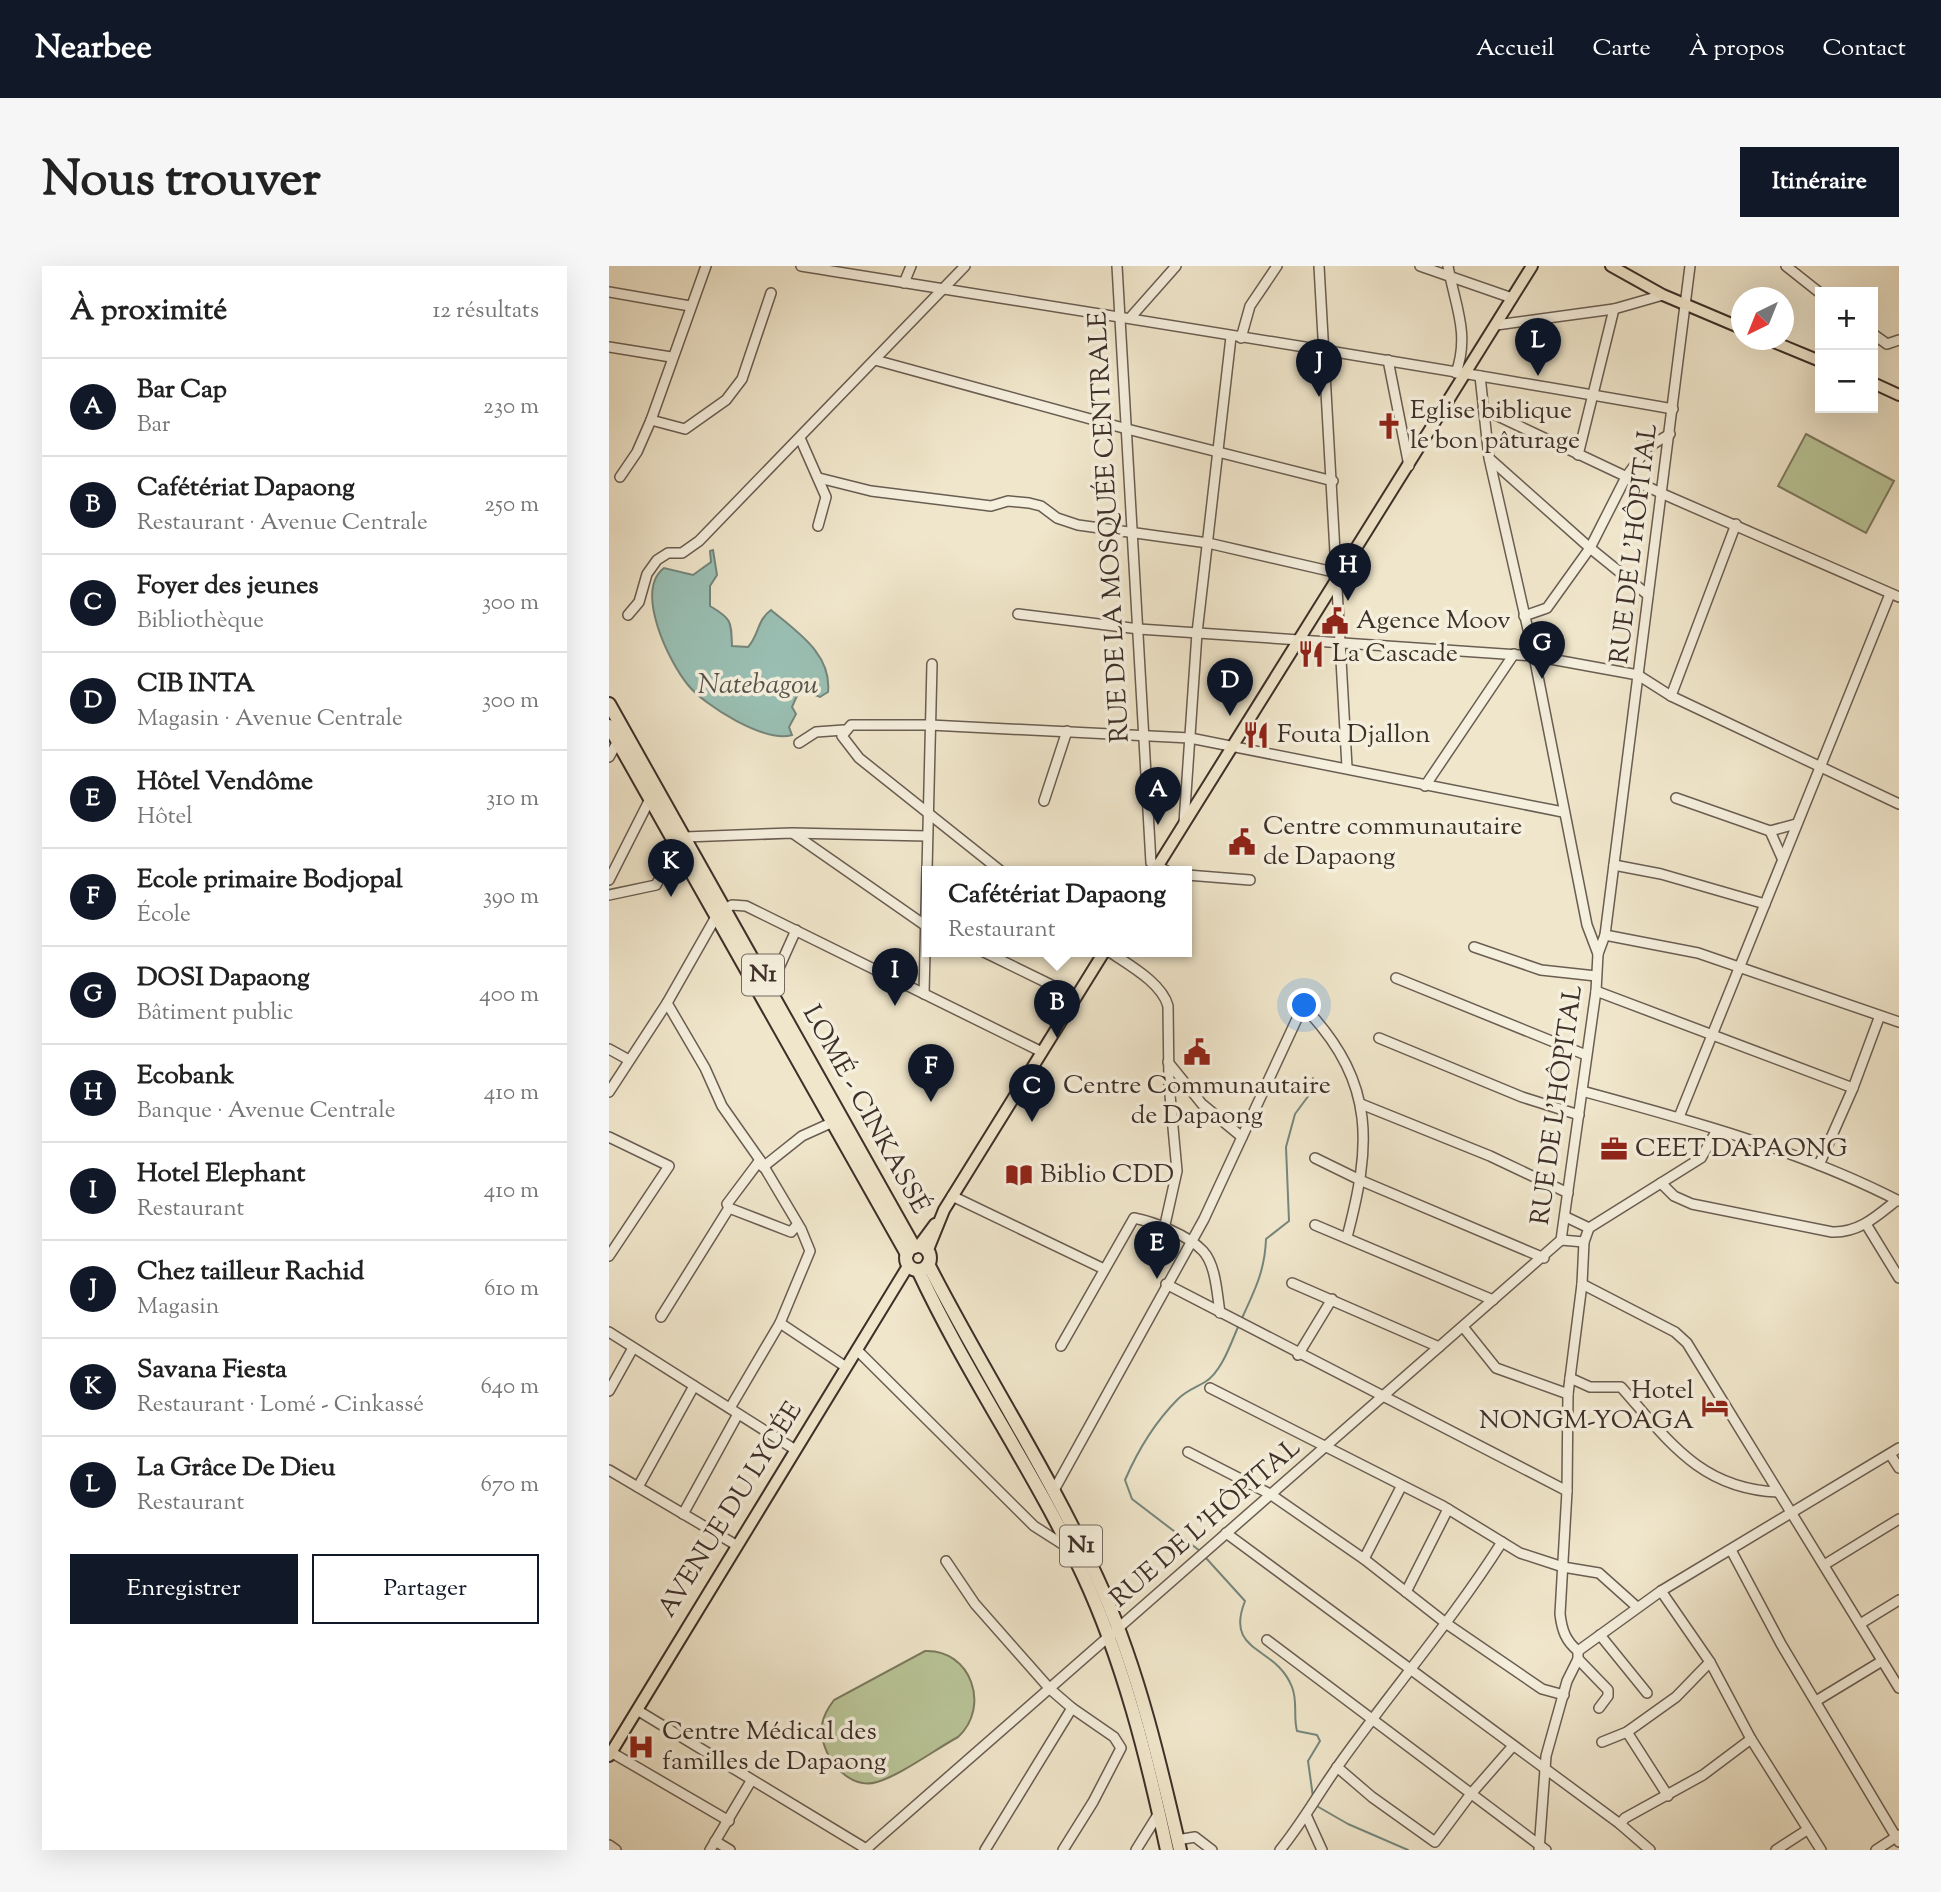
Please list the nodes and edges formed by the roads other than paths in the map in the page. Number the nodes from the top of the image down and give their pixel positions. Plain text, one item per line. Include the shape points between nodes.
1 (706, 266) edge
2 (801, 266) edge
3 (911, 266) edge
4 (965, 266) edge
5 (1117, 266) edge
6 (1176, 266) edge
7 (1277, 266) edge
8 (1318, 266) edge
9 (1420, 266) edge
10 (1611, 266) edge
11 (1690, 266) edge
12 (1786, 266) edge
13 (1528, 269) edge
14 (860, 271) edge
15 (1449, 271) edge
16 (904, 283) junction
17 (943, 289) junction
18 (1815, 289) edge
19 (609, 292) edge
20 (771, 293) dead end
21 (1663, 295) junction
22 (1512, 298) junction
23 (1686, 305) junction
24 (690, 306) junction
25 (1614, 309) junction
26 (1125, 317) junction
27 (1731, 324) edge
28 (1496, 325) junction
29 (1236, 338) junction
30 (1878, 338) edge
31 (1899, 340) edge
32 (609, 347) edge
33 (1325, 349) junction
34 (1793, 350) edge
35 (671, 356) junction
36 (1815, 359) edge
37 (875, 360) junction
38 (1388, 360) junction
39 (1460, 374) junction
40 (1480, 376) junction
41 (1878, 385) edge
42 (1593, 395) junction
43 (1899, 395) edge
44 (1483, 409) junction
45 (1673, 409) junction
46 (651, 420) junction
47 (1127, 429) junction
48 (1670, 434) junction
49 (800, 438) junction
50 (1220, 453) junction
51 (1578, 455) junction
52 (1489, 458) junction
53 (1409, 466) junction
54 (620, 477) dead end
55 (1626, 477) junction
56 (820, 478) junction
57 (1333, 481) junction
58 (1663, 494) junction
59 (1736, 524) junction
60 (818, 526) dead end
61 (1132, 534) junction
62 (1208, 543) junction
63 (1590, 548) junction
64 (1338, 575) junction
65 (1649, 595) junction
66 (1895, 596) edge
67 (1018, 614) dead end
68 (628, 615) dead end
69 (1524, 615) junction
70 (1139, 629) junction
71 (1197, 633) junction
72 (1298, 642) junction
73 (1342, 645) junction
74 (1514, 654) junction
75 (1534, 656) junction
76 (932, 664) dead end
77 (1639, 675) junction
78 (1671, 696) junction
79 (609, 704) edge
80 (930, 725) junction
81 (609, 726) edge
82 (844, 730) junction
83 (1067, 731) junction
84 (1142, 734) junction
85 (1190, 737) junction
86 (618, 741) junction
87 (799, 743) dead end
88 (1233, 744) junction
89 (609, 757) edge
90 (1347, 767) junction
91 (1818, 767) junction
92 (1425, 786) junction
93 (1899, 791) edge
94 (1676, 798) dead end
95 (650, 799) junction
96 (1044, 802) dead end
97 (1896, 802) edge
98 (1563, 812) junction
99 (928, 814) junction
100 (1183, 824) junction
101 (1796, 824) junction
102 (1770, 831) junction
103 (792, 833) junction
104 (927, 836) junction
105 (681, 841) junction
106 (1782, 858) junction
107 (1614, 865) junction
108 (927, 866) edge
109 (994, 866) edge
110 (1153, 866) edge
111 (1157, 866) edge
112 (1192, 875) edge
113 (609, 880) edge
114 (1250, 880) dead end
115 (609, 895) edge
116 (1765, 904) junction
117 (721, 912) junction
118 (922, 923) edge
119 (796, 930) junction
120 (1605, 935) junction
121 (1474, 947) dead end
122 (1598, 954) junction
123 (925, 957) edge
124 (993, 957) edge
125 (1101, 957) edge
126 (1117, 957) edge
127 (1739, 967) junction
128 (1596, 976) junction
129 (1396, 978) dead end
130 (770, 988) junction
131 (1596, 991) junction
132 (924, 994) junction
133 (1076, 997) junction
134 (667, 1003) junction
135 (1879, 1017) junction
136 (1899, 1022) edge
137 (1711, 1034) junction
138 (1379, 1038) dead end
139 (609, 1049) edge
140 (1042, 1052) junction
141 (1586, 1055) junction
142 (629, 1060) junction
143 (1168, 1062) junction
144 (1853, 1088) junction
145 (1582, 1091) junction
146 (609, 1092) edge
147 (822, 1093) junction
148 (1361, 1104) junction
149 (1579, 1115) junction
150 (1678, 1117) junction
151 (833, 1122) junction
152 (1717, 1130) junction
153 (609, 1137) edge
154 (1242, 1138) junction
155 (1315, 1158) dead end
156 (761, 1164) junction
157 (1819, 1165) junction
158 (1362, 1181) junction
159 (1661, 1183) junction
160 (1568, 1193) junction
161 (953, 1196) junction
162 (1898, 1201) edge
163 (729, 1208) junction
164 (1566, 1217) junction
165 (1866, 1224) junction
166 (797, 1225) junction
167 (1315, 1225) dead end
168 (1200, 1226) junction
169 (1589, 1228) junction
170 (1164, 1229) junction
171 (1347, 1237) junction
172 (1561, 1240) junction
173 (1190, 1242) junction
174 (1584, 1242) junction
175 (1203, 1251) junction
176 (609, 1256) edge
177 (1544, 1258) junction
178 (917, 1259) junction
179 (1104, 1269) junction
180 (1899, 1278) edge
181 (1292, 1283) dead end
182 (1166, 1284) junction
183 (1582, 1284) junction
184 (1332, 1298) junction
185 (1493, 1300) junction
186 (1220, 1313) junction
187 (661, 1317) dead end
188 (780, 1322) junction
189 (1464, 1328) junction
190 (609, 1332) edge
191 (1061, 1346) dead end
192 (1439, 1347) junction
193 (633, 1348) junction
194 (857, 1350) junction
195 (1298, 1355) junction
196 (846, 1367) junction
197 (1570, 1378) junction
198 (694, 1386) junction
199 (1210, 1388) dead end
200 (609, 1391) edge
201 (1568, 1394) junction
202 (1383, 1397) junction
203 (734, 1411) junction
204 (1326, 1447) junction
205 (1899, 1448) edge
206 (794, 1449) junction
207 (1188, 1452) dead end
208 (1890, 1454) junction
209 (1899, 1468) edge
210 (609, 1470) edge
211 (638, 1487) junction
212 (1401, 1487) junction
213 (1567, 1491) junction
214 (1053, 1492) junction
215 (1778, 1492) junction
216 (1271, 1494) junction
217 (1448, 1509) junction
218 (683, 1514) junction
219 (1793, 1514) junction
220 (1899, 1519) edge
221 (1226, 1533) junction
222 (1502, 1542) junction
223 (736, 1545) junction
224 (1070, 1550) junction
225 (1731, 1550) junction
226 (1364, 1559) junction
227 (946, 1561) dead end
228 (1824, 1564) junction
229 (1563, 1567) junction
230 (1661, 1591) junction
231 (1406, 1592) junction
232 (1899, 1600) edge
233 (1637, 1607) junction
234 (1447, 1624) junction
235 (1860, 1624) junction
236 (1119, 1629) junction
237 (1600, 1635) junction
238 (1108, 1638) junction
239 (1267, 1640) dead end
240 (1578, 1655) junction
241 (1882, 1661) junction
242 (1710, 1662) junction
243 (1410, 1671) junction
244 (1899, 1688) edge
245 (1050, 1689) junction
246 (1647, 1693) dead end
247 (1564, 1695) junction
248 (1816, 1700) junction
249 (1072, 1708) junction
250 (1599, 1708) dead end
251 (637, 1710) junction
252 (1373, 1721) junction
253 (1627, 1732) junction
254 (1751, 1739) junction
255 (1602, 1742) dead end
256 (1512, 1747) junction
257 (610, 1753) edge
258 (1337, 1767) junction
259 (1544, 1771) junction
260 (751, 1781) junction
261 (1470, 1795) junction
262 (1668, 1796) junction
263 (1159, 1813) junction
264 (1307, 1817) junction
265 (729, 1821) junction
266 (1620, 1824) junction
267 (1807, 1830) junction
268 (1898, 1838) edge
269 (715, 1841) junction
270 (609, 1845) edge
271 (1179, 1845) edge
272 (1541, 1848) edge
273 (616, 1850) edge
274 (710, 1850) edge
275 (730, 1850) edge
276 (866, 1850) edge
277 (985, 1850) edge
278 (1063, 1850) edge
279 (1136, 1850) edge
280 (1167, 1850) edge
281 (1212, 1850) edge
282 (1280, 1850) edge
283 (1322, 1850) edge
284 (1650, 1850) edge
285 (1776, 1850) edge
286 (1821, 1850) edge
287 (1876, 1850) edge

1 - 24 street
2 - 14 street
3 - 16 street
4 - 17 street
5 - 26 street, RUE DE LA MOSQUÉE CENTRALE
6 - 26 street
7 - 29 street via 1250,306
8 - 33 street
9 - 15 street
10 - 21 main road
11 - 23 street, RUE DE L'HÔPITAL
12 - 18 street
13 - 22 main road
14 - 16 street
15 - 22 street
15 - 39 street via 1463,335
16 - 17 street
17 - 26 street
17 - 37 street
19 - 24 street
20 - 46 street via 742,379 726,400 685,429
21 - 23 main road
21 - 25 street
22 - 28 main road
23 - 27 main road
23 - 45 street, RUE DE L'HÔPITAL
24 - 35 street
25 - 28 street
25 - 42 street
26 - 29 street
26 - 47 street, RUE DE LA MOSQUÉE CENTRALE
28 - 39 main road
29 - 33 street
29 - 50 street
30 - 31 street via 1887,344
32 - 35 street
33 - 38 street
33 - 57 street
34 - 36 main road
35 - 46 street
37 - 47 street
37 - 49 street
38 - 39 street
38 - 53 street
39 - 40 street
39 - 53 main road
40 - 42 street
40 - 44 street
41 - 43 main road
42 - 45 street
42 - 51 street
44 - 51 street
44 - 52 street
45 - 48 street, RUE DE L'HÔPITAL
46 - 54 street
47 - 50 street
47 - 61 street, RUE DE LA MOSQUÉE CENTRALE
48 - 55 street via 1648,447
48 - 58 street, RUE DE L'HÔPITAL
49 - 56 street
49 - 68 street via 699,541 682,553 668,553 657,560 647,574 639,602
50 - 57 street
50 - 62 street
51 - 55 street
52 - 63 street
52 - 69 street
53 - 64 main road
55 - 58 street
55 - 63 street
56 - 60 street via 826,500
56 - 61 street via 871,491 991,506 1008,501 1028,503 1072,523
57 - 64 street
58 - 59 street
58 - 65 street, RUE DE L'HÔPITAL
59 - 66 street
59 - 78 street
61 - 62 street
61 - 70 street, RUE DE LA MOSQUÉE CENTRALE
62 - 64 street
62 - 71 street
63 - 65 street
63 - 69 street via 1547,608
64 - 72 main road
64 - 73 street
65 - 77 street, RUE DE L'HÔPITAL
66 - 91 street
67 - 70 street
69 - 75 street
70 - 71 street
70 - 84 street, RUE DE LA MOSQUÉE CENTRALE
71 - 72 street
71 - 85 street
72 - 73 street
72 - 88 main road
73 - 74 street
73 - 90 street
74 - 75 street
74 - 92 street
75 - 77 street
75 - 98 street
76 - 80 street
77 - 78 street
77 - 107 street, RUE DE L'HÔPITAL
78 - 91 street
79 - 105 highway, LOMÉ - CINKASSÉ / N1
80 - 82 street via 851,725
80 - 83 street
80 - 99 street
81 - 86 highway, LOMÉ - CINKASSÉ / N1
82 - 87 street via 816,732
82 - 99 street via 842,736 859,758
83 - 84 street
83 - 96 street
84 - 85 street
84 - 110 street, RUE DE LA MOSQUÉE CENTRALE
85 - 88 street
85 - 100 street
86 - 89 street
86 - 95 highway, LOMÉ - CINKASSÉ / N1
88 - 90 street
88 - 100 main road
90 - 92 street
91 - 97 street
91 - 101 street
92 - 98 street
93 - 97 street
94 - 102 street
95 - 105 highway, LOMÉ - CINKASSÉ / N1
95 - 113 street
98 - 122 street via 1587,925
99 - 104 street
99 - 109 street
100 - 111 main road
101 - 102 street
101 - 106 street
102 - 106 street
103 - 104 street
103 - 105 street
103 - 118 street
104 - 108 street
105 - 115 street via 656,885
105 - 117 highway, LOMÉ - CINKASSÉ / N1
106 - 116 street
107 - 116 street
107 - 120 street, RUE DE L'HÔPITAL
112 - 114 street
116 - 127 street
117 - 119 street via 732,905 746,906
117 - 130 highway, LOMÉ - CINKASSÉ / N1
117 - 134 street
117 - 147 highway, LOMÉ - CINKASSÉ / N1
119 - 130 street
119 - 132 street
120 - 122 street, RUE DE L'HÔPITAL
120 - 127 street via 1698,953
121 - 128 street via 1541,970
122 - 128 street, RUE DE L'HÔPITAL
123 - 132 street
124 - 133 street
125 - 133 main road, AVENUE DU LYCÉE
126 - 143 street via 1167,1000
127 - 135 street
127 - 137 street
128 - 131 street, RUE DE L'HÔPITAL
129 - 141 street
130 - 147 highway, LOMÉ - CINKASSÉ / N1
131 - 137 street
131 - 141 street, RUE DE L'HÔPITAL
132 - 140 street
133 - 140 main road, AVENUE DU LYCÉE
134 - 142 street
134 - 156 street via 722,1106
135 - 136 street
135 - 144 street
137 - 144 street
137 - 150 street
138 - 149 street via 1522,1097
139 - 142 street
140 - 161 main road, AVENUE DU LYCÉE
141 - 145 street, RUE DE L'HÔPITAL
142 - 146 street
143 - 154 street via 1202,1104
143 - 170 street via 1178,1171
144 - 157 street
145 - 149 street, RUE DE L'HÔPITAL
145 - 150 street
147 - 151 highway, LOMÉ - CINKASSÉ / N1
147 - 178 highway, LOMÉ - CINKASSÉ / N1
148 - 154 street via 1334,1044 1308,1011 1301,1010
148 - 158 street
148 - 160 street
149 - 160 street, RUE DE L'HÔPITAL
150 - 152 street
151 - 156 street via 802,1136
151 - 178 highway, LOMÉ - CINKASSÉ / N1
152 - 157 street
152 - 159 street via 1701,1158
153 - 176 street via 669,1166
154 - 168 street
155 - 158 street
156 - 163 street via 727,1204
156 - 166 street
157 - 162 street
158 - 171 street
158 - 177 street
159 - 165 street via 1692,1204 1780,1224 1842,1232
159 - 169 street
160 - 164 street, RUE DE L'HÔPITAL
161 - 178 main road, AVENUE DU LYCÉE
161 - 179 street
162 - 165 street
163 - 166 street via 791,1232
163 - 187 street
164 - 169 street
164 - 172 street, RUE DE L'HÔPITAL
165 - 180 street
166 - 188 street via 810,1251
167 - 171 street
168 - 173 street
168 - 175 street
169 - 174 street
170 - 173 street
170 - 179 street via 1132,1219
171 - 185 street
172 - 174 street
172 - 177 street, RUE DE L'HÔPITAL
173 - 175 street
173 - 182 street
174 - 183 street
175 - 186 street via 1214,1275
177 - 185 street, RUE DE L'HÔPITAL
178 - 194 main road, AVENUE DU LYCÉE
178 - 214 highway, N1
178 - 224 highway, N1
179 - 191 street
181 - 184 street
182 - 186 street
182 - 214 street
183 - 197 street
183 - 215 street via 1684,1339
184 - 192 street
184 - 195 street
185 - 189 street, RUE DE L'HÔPITAL
186 - 195 street
188 - 196 street
188 - 203 street
189 - 192 street, RUE DE L'HÔPITAL
189 - 201 street via 1496,1367
190 - 193 street
192 - 202 street, RUE DE L'HÔPITAL
193 - 198 street
193 - 200 street
194 - 196 main road, AVENUE DU LYCÉE
194 - 224 street via 1040,1532
195 - 202 street
196 - 206 main road, AVENUE DU LYCÉE
197 - 201 street
197 - 215 street via 1590,1387 1621,1387 1685,1459 1742,1489
198 - 203 street
198 - 211 street
199 - 204 street
201 - 213 street
202 - 204 street, RUE DE L'HÔPITAL
202 - 213 street
203 - 206 street
203 - 218 street
204 - 212 street
204 - 216 street, RUE DE L'HÔPITAL
205 - 208 street
206 - 223 main road, AVENUE DU LYCÉE
207 - 216 street
208 - 209 street
208 - 219 street
210 - 211 street
211 - 218 street
212 - 217 street
212 - 226 street
213 - 229 street
214 - 236 highway, N1
215 - 219 street
216 - 221 street, RUE DE L'HÔPITAL
216 - 226 street
217 - 222 street
217 - 231 street
218 - 223 street
219 - 225 street
219 - 228 street
220 - 228 street
221 - 236 street, RUE DE L'HÔPITAL
221 - 243 street
222 - 229 street
222 - 234 street
223 - 251 main road, AVENUE DU LYCÉE
224 - 238 highway, N1
225 - 230 street
225 - 248 street
226 - 231 street
227 - 245 street via 975,1604
228 - 235 street
229 - 233 street via 1599,1573
229 - 240 street via 1561,1628
230 - 233 street
230 - 242 street
231 - 234 street
232 - 235 street
233 - 237 street
234 - 243 street
234 - 247 street via 1542,1689
235 - 241 street
236 - 238 street, RUE DE L'HÔPITAL
236 - 271 highway, N1
237 - 240 street
237 - 246 street
238 - 245 street, RUE DE L'HÔPITAL
238 - 263 highway, N1
239 - 252 street
240 - 247 street
240 - 250 street via 1608,1690
241 - 244 street
241 - 248 street
242 - 253 street via 1676,1697
242 - 254 street
243 - 252 street
243 - 256 street
245 - 249 street
245 - 276 street, RUE DE L'HÔPITAL
247 - 259 street
248 - 268 street
249 - 277 street
249 - 278 street via 1114,1737 1121,1748
251 - 257 main road, AVENUE DU LYCÉE
251 - 260 street
252 - 258 street
252 - 261 street
253 - 255 street
253 - 262 street
254 - 262 street
254 - 267 street
256 - 259 street
256 - 261 street
257 - 265 street
258 - 261 street via 1435,1842
258 - 264 street
259 - 266 street
259 - 272 street
260 - 265 street
260 - 276 street
261 - 272 street
262 - 266 street
263 - 279 street
263 - 280 highway, N1
264 - 282 street
264 - 283 street
265 - 269 street
266 - 284 street
267 - 285 street
267 - 286 street
268 - 287 street
269 - 274 street
269 - 275 street
270 - 273 street
271 - 281 street via 1195,1837

